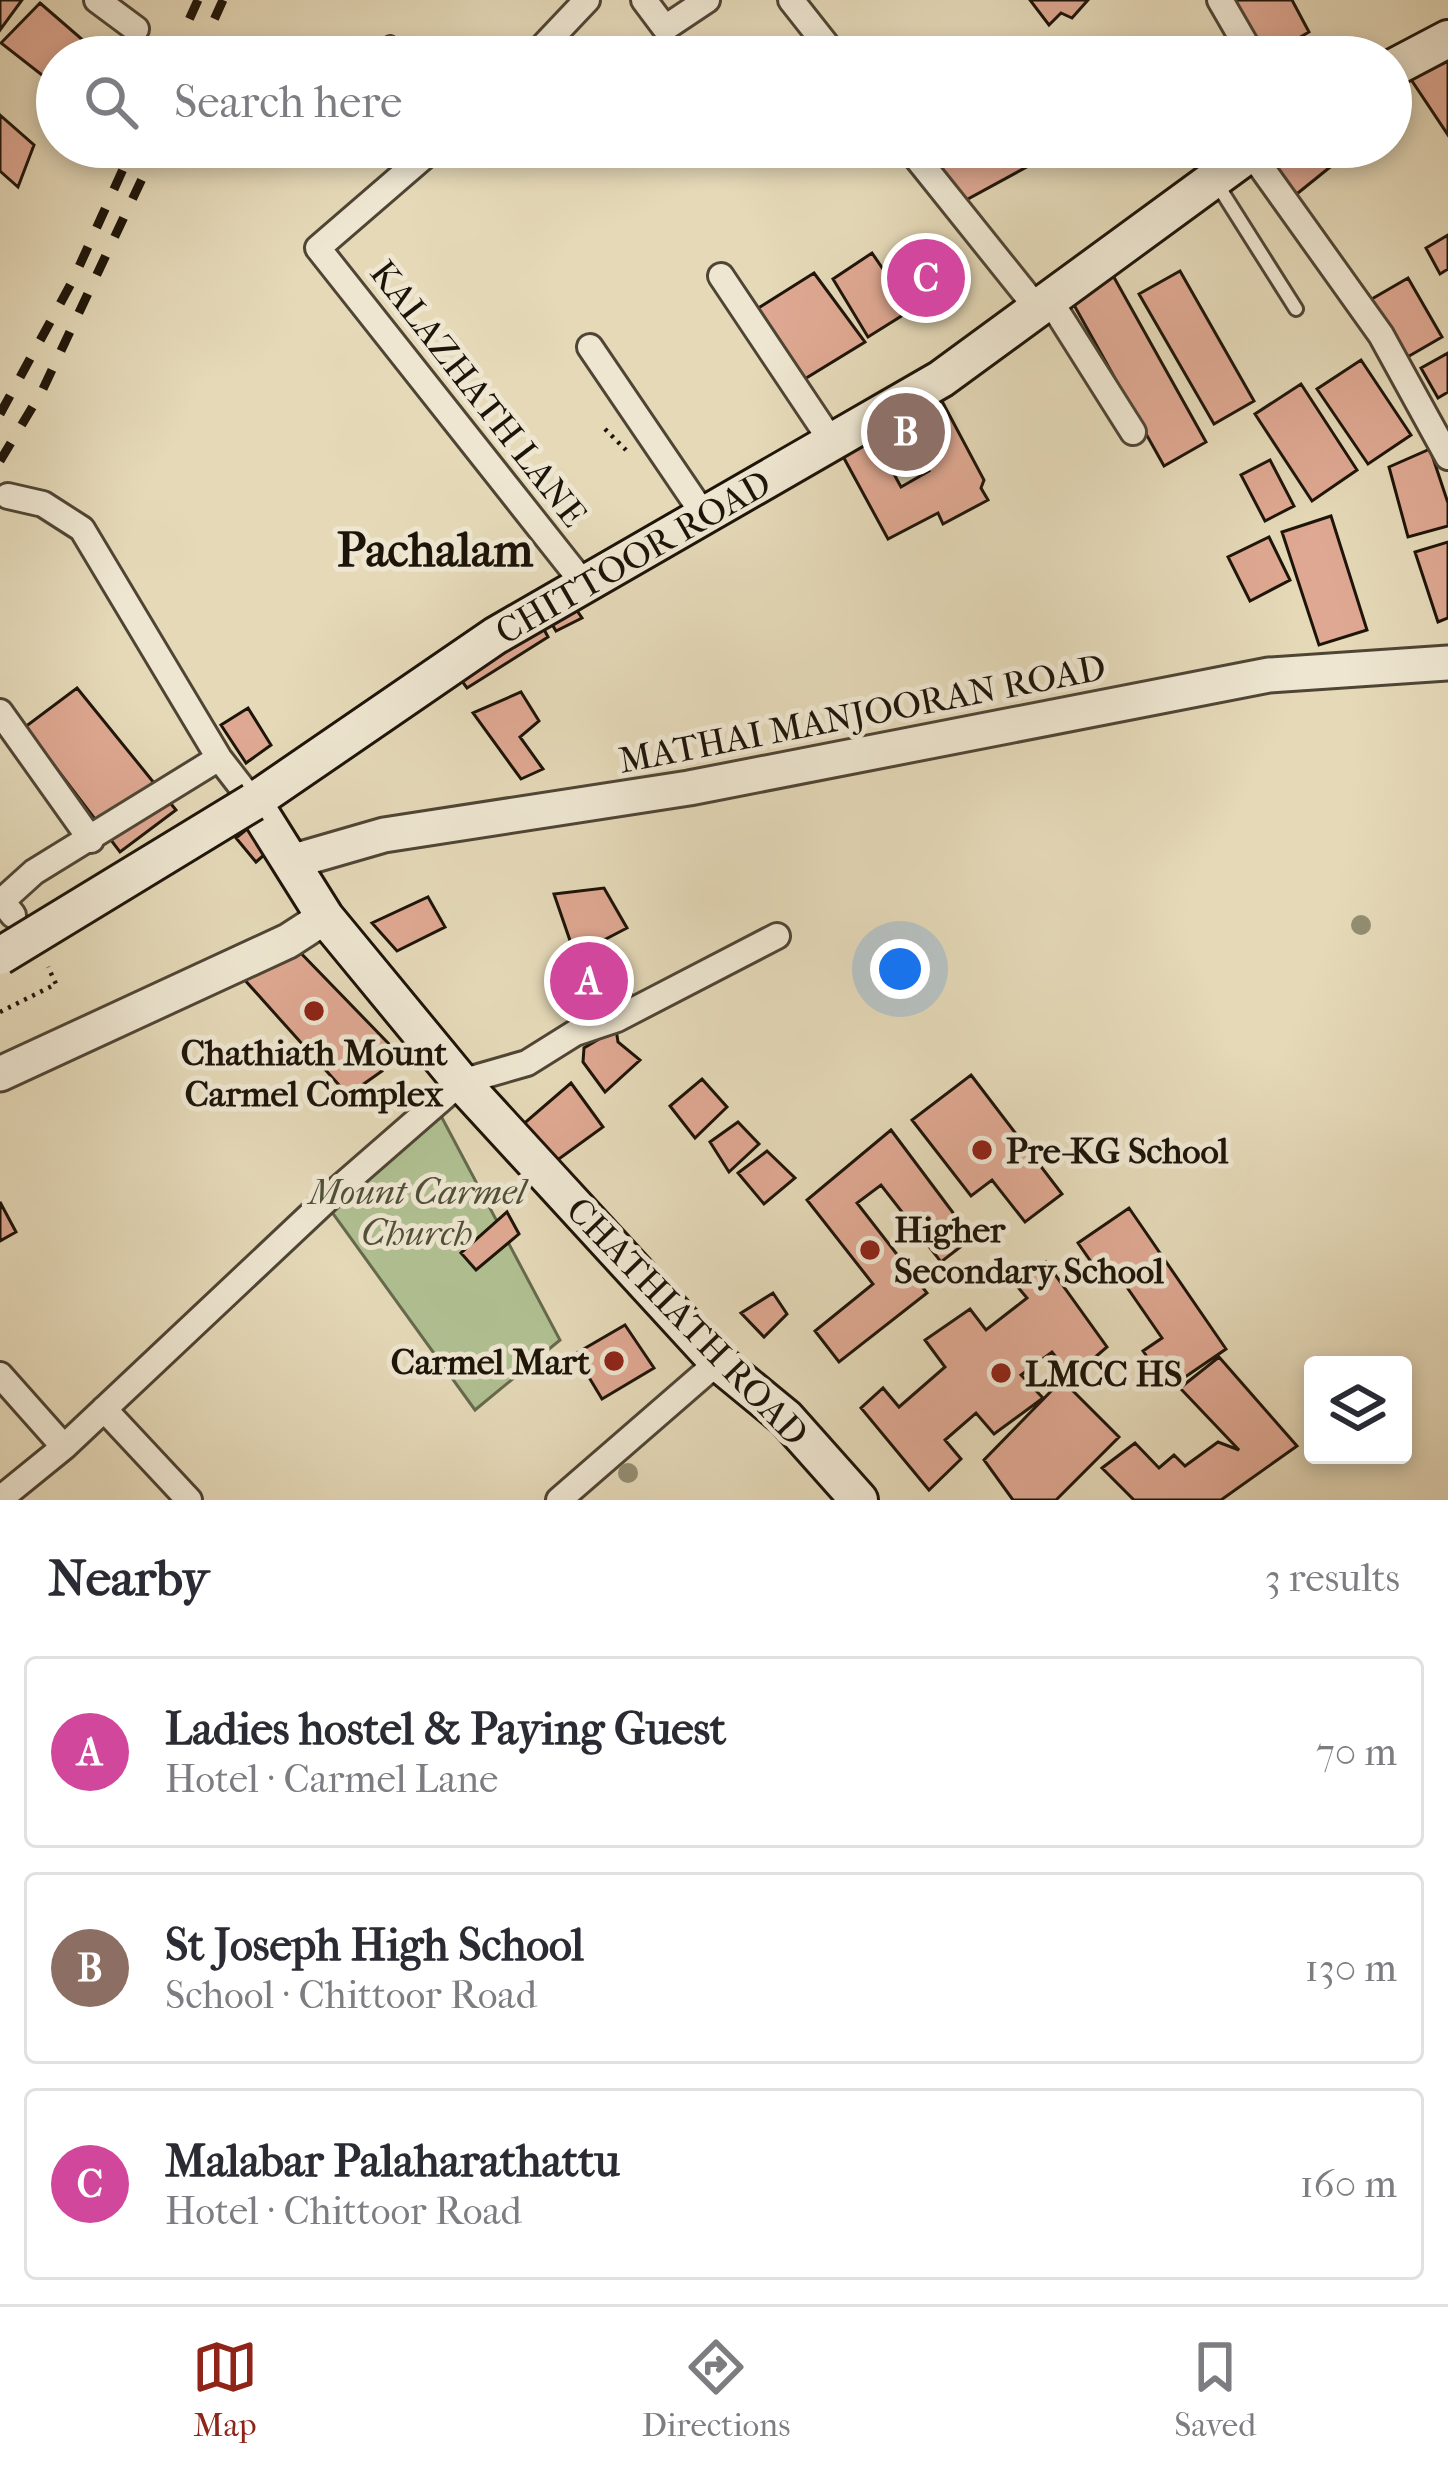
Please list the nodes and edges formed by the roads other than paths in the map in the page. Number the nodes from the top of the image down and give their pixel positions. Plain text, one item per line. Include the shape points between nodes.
1 (97, 0) edge
2 (587, 0) edge
3 (644, 0) edge
4 (707, 0) edge
5 (791, 0) edge
6 (1220, 0) edge
7 (136, 29) dead end
8 (553, 36) edge
9 (819, 36) edge
10 (1241, 36) edge
11 (1448, 39) edge
12 (1412, 58) edge
13 (404, 168) edge
14 (926, 168) edge
15 (1228, 168) edge
16 (1267, 168) edge
17 (1213, 178) junction
18 (721, 276) dead end
19 (1043, 303) junction
20 (1296, 309) dead end
21 (590, 347) dead end
22 (1133, 433) dead end
23 (832, 442) junction
24 (1448, 457) edge
25 (8, 496) dead end
26 (704, 515) junction
27 (584, 584) junction
28 (1448, 663) edge
29 (0, 712) edge
30 (219, 758) junction
31 (253, 802) junction
32 (92, 840) junction
33 (294, 860) junction
34 (13, 915) dead end
35 (325, 917) junction
36 (777, 936) dead end
37 (0, 956) edge
38 (0, 1074) edge
39 (461, 1082) junction
40 (718, 1362) junction
41 (0, 1375) edge
42 (104, 1409) junction
43 (64, 1447) junction
44 (586, 1490) edge
45 (0, 1498) edge
46 (189, 1500) edge
47 (559, 1500) edge
48 (859, 1500) edge

1 - 7 street
2 - 8 street
3 - 4 street via 665,28
5 - 9 street
6 - 10 street
11 - 12 main road
13 - 27 street, KALAZHATH LANE via 318,248
14 - 19 street
15 - 17 main road, CHITTOOR ROAD
16 - 24 street via 1381,335
17 - 19 main road, CHITTOOR ROAD
17 - 20 lane
18 - 23 street
19 - 22 street
19 - 23 main road, CHITTOOR ROAD via 940,379
21 - 26 street
23 - 26 main road, CHITTOOR ROAD
25 - 30 street via 43,504 82,529
26 - 27 main road, CHITTOOR ROAD
27 - 31 main road, CHITTOOR ROAD via 486,641
28 - 33 street, MATHAI MANJOORAN ROAD via 1269,675 689,788 384,836
29 - 32 street
30 - 31 street
30 - 32 street
31 - 33 main road, CHATHIATH ROAD
31 - 37 main road, CHITTOOR ROAD, bridge
32 - 34 street via 17,885 2,901
33 - 35 main road, CHATHIATH ROAD
35 - 38 street
35 - 39 main road, CHATHIATH ROAD
36 - 39 street via 526,1063
39 - 40 main road, CHATHIATH ROAD
39 - 42 street
40 - 44 street
40 - 48 main road, CHATHIATH ROAD via 786,1418
41 - 43 street
42 - 43 street
42 - 46 street
43 - 45 street
44 - 47 street

